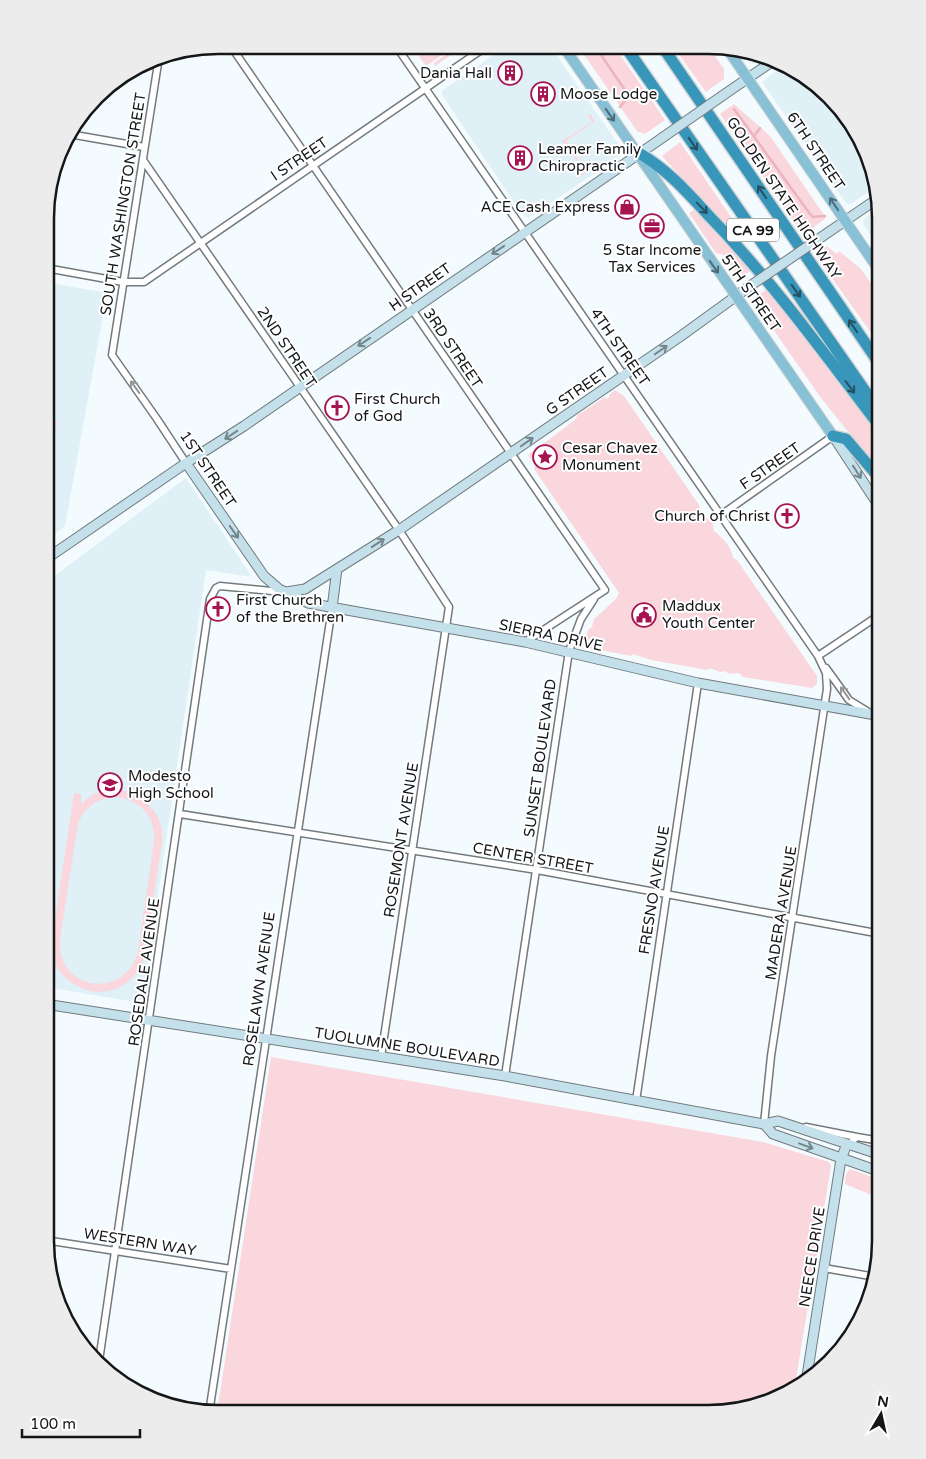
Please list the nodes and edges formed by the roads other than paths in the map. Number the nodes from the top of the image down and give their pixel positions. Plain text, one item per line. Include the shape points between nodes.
1 (236, 54) edge
2 (401, 54) edge
3 (474, 54) edge
4 (569, 54) edge
5 (631, 54) edge
6 (667, 54) edge
7 (732, 55) edge
8 (160, 64) edge
9 (767, 65) edge
10 (747, 78) junction
11 (424, 88) junction
12 (76, 135) edge
13 (144, 147) junction
14 (639, 153) junction
15 (143, 160) junction
16 (313, 166) junction
17 (871, 202) edge
18 (845, 221) junction
19 (525, 232) junction
20 (201, 243) junction
21 (872, 260) edge
22 (54, 269) edge
23 (123, 282) junction
24 (735, 296) junction
25 (412, 310) junction
26 (872, 353) edge
27 (112, 355) joint
28 (625, 375) junction
29 (299, 387) junction
30 (872, 401) edge
31 (872, 416) edge
32 (833, 436) junction
33 (511, 454) junction
34 (186, 463) junction
35 (872, 469) edge
36 (872, 495) edge
37 (721, 515) junction
38 (399, 530) junction
39 (54, 553) edge
40 (337, 569) junction
41 (216, 588) joint
42 (286, 592) junction
43 (597, 596) junction
44 (332, 608) junction
45 (872, 620) edge
46 (446, 628) junction
47 (525, 642) junction
48 (569, 651) junction
49 (818, 656) junction
50 (822, 664) junction
51 (698, 683) junction
52 (824, 706) junction
53 (872, 712) edge
54 (872, 714) edge
55 (180, 814) junction
56 (297, 832) junction
57 (412, 851) junction
58 (537, 870) junction
59 (666, 894) junction
60 (793, 917) junction
61 (872, 932) edge
62 (54, 1005) edge
63 (150, 1021) junction
64 (266, 1039) junction
65 (381, 1057) junction
66 (505, 1076) junction
67 (636, 1101) junction
68 (764, 1124) junction
69 (788, 1124) junction
70 (856, 1137) junction
71 (872, 1140) edge
72 (847, 1144) junction
73 (872, 1152) edge
74 (840, 1159) junction
75 (872, 1169) edge
76 (54, 1241) edge
77 (115, 1251) junction
78 (824, 1268) junction
79 (231, 1269) junction
80 (868, 1276) edge
81 (100, 1355) edge
82 (808, 1371) edge
83 (210, 1405) edge

1 - 16 street, 3RD STREET
2 - 11 street, 4TH STREET
3 - 11 street, I STREET
4 -> 14 main road, 5TH STREET
5 -> 30 highway, CA 99
26 -> 6 highway, GOLDEN STATE HIGHWAY / CA 99
7 - 10 main road, 6TH STREET
8 - 13 street, SOUTH WASHINGTON STREET
9 - 10 main road, H STREET
10 - 14 main road, H STREET, bridge
18 -> 10 main road, 6TH STREET
11 - 16 street, I STREET
11 - 19 street, 4TH STREET
12 - 13 street
13 - 15 street, SOUTH WASHINGTON STREET
14 - 19 main road, H STREET
14 -> 24 main road, 5TH STREET
14 -> 31 highway via 674,178 753,262
15 - 20 street, 2ND STREET
15 - 23 street, SOUTH WASHINGTON STREET
16 - 20 street, I STREET
16 - 25 street, 3RD STREET
17 - 18 main road, G STREET
18 - 21 main road, 6TH STREET
18 - 24 main road, G STREET, bridge
19 -> 25 main road, H STREET
19 - 28 street, 4TH STREET
20 - 23 street, I STREET via 144,282
20 - 29 street, 2ND STREET
22 - 23 street, I STREET
23 - 27 street, SOUTH WASHINGTON STREET
28 -> 24 main road, G STREET
24 - 32 main road, 5TH STREET
25 -> 29 main road, H STREET
25 - 33 street, 3RD STREET
34 -> 27 street, 1ST STREET
33 -> 28 main road, G STREET
28 - 37 street, 4TH STREET
29 -> 34 main road, H STREET
29 - 38 street, 2ND STREET
32 - 35 highway via 846,439
32 -> 36 main road, 5TH STREET
32 - 37 street, F STREET
33 - 38 main road, G STREET
33 - 43 street, 3RD STREET via 605,590
34 - 39 main road, H STREET
34 -> 42 main road, 1ST STREET via 264,576 273,586
37 - 49 street, 4TH STREET
40 -> 38 main road, G STREET
38 - 46 street, 2ND STREET via 449,607
40 - 42 main road, G STREET via 305,589
40 - 44 main road, ROSELAWN AVENUE
41 - 42 street, SIERRA DRIVE
41 - 55 street, ROSEDALE AVENUE via 210,599
42 - 44 main road, SIERRA DRIVE via 308,603
43 - 47 street
43 - 48 street via 581,619
44 - 46 main road, SIERRA DRIVE
44 - 56 street, ROSELAWN AVENUE
45 - 49 street
46 - 47 main road, SIERRA DRIVE
46 - 57 street, ROSEMONT AVENUE
47 - 48 main road, SIERRA DRIVE
48 - 51 main road, SIERRA DRIVE
48 - 58 street, SUNSET BOULEVARD
49 - 50 street, 4TH STREET
50 - 52 street, 4TH STREET via 828,682
53 -> 50 street, 4TH STREET via 849,700
51 - 52 main road, SIERRA DRIVE
51 - 59 street, FRESNO AVENUE
52 - 54 main road, SIERRA DRIVE
52 - 60 street, MADERA AVENUE
55 - 56 street, CENTER STREET
55 - 63 street, ROSEDALE AVENUE
56 - 57 street, CENTER STREET
56 - 64 street, ROSELAWN AVENUE
57 - 58 street, CENTER STREET
57 - 65 street, ROSEMONT AVENUE
58 - 59 street, CENTER STREET
58 - 66 street, SUNSET BOULEVARD
59 - 60 street, CENTER STREET
59 - 67 street, FRESNO AVENUE
60 - 61 street, CENTER STREET
60 - 68 street, MADERA AVENUE via 771,1056
62 - 63 main road, TUOLUMNE BOULEVARD
63 - 64 main road, TUOLUMNE BOULEVARD
63 - 77 street, ROSEDALE AVENUE
64 - 65 main road, TUOLUMNE BOULEVARD
64 - 79 street, ROSELAWN AVENUE
65 - 66 main road, TUOLUMNE BOULEVARD
66 - 67 main road, TUOLUMNE BOULEVARD
67 - 68 main road, TUOLUMNE BOULEVARD
68 - 69 main road, TUOLUMNE BOULEVARD via 778,1121
68 -> 74 main road, TUOLUMNE BOULEVARD via 773,1134
69 - 70 street, TUOLUMNE BOULEVARD
69 - 72 main road, TUOLUMNE BOULEVARD
70 - 71 street, TUOLUMNE BOULEVARD
70 - 72 street
72 - 73 main road, TUOLUMNE BOULEVARD
72 - 74 main road, NEECE DRIVE
74 - 75 main road, TUOLUMNE BOULEVARD
74 - 78 main road, NEECE DRIVE
76 - 77 street, WESTERN WAY
77 - 79 street, WESTERN WAY
77 - 81 street, ROSEDALE AVENUE
78 - 80 street
78 - 82 main road, NEECE DRIVE
79 - 83 street, ROSELAWN AVENUE

